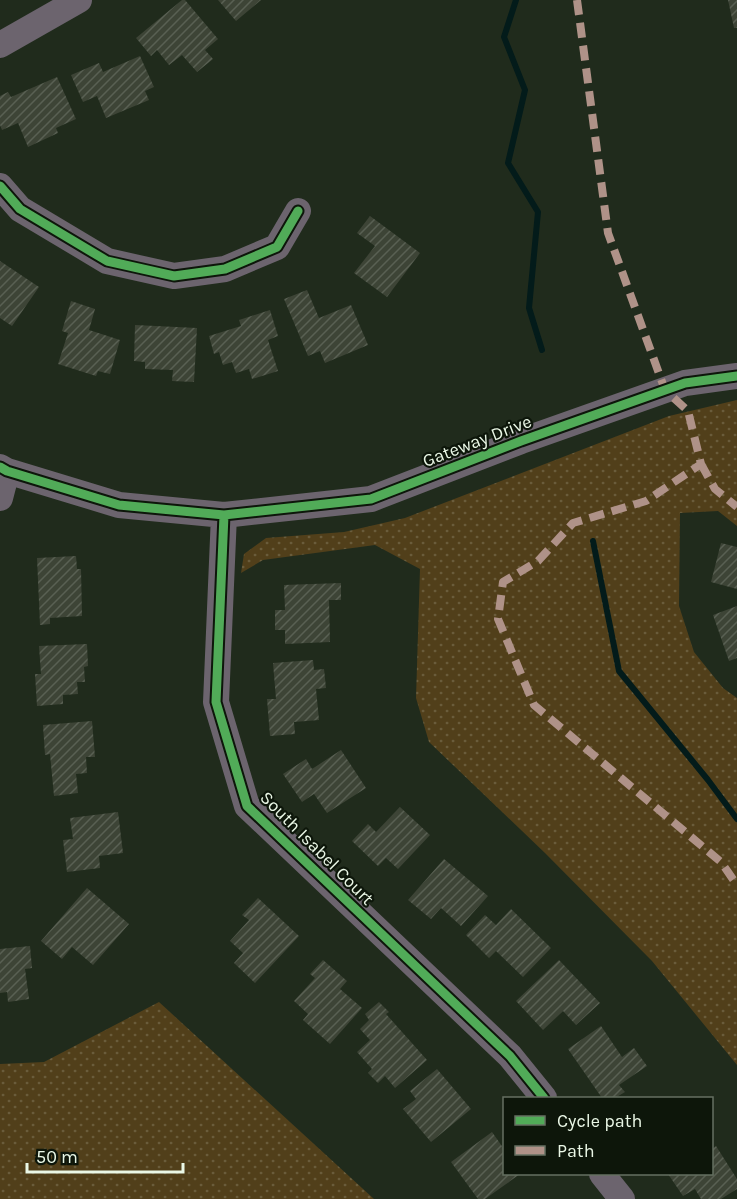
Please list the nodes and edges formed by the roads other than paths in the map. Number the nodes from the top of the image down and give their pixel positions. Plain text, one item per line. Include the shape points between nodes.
1 (79, 0) edge
2 (0, 45) edge
3 (0, 186) edge
4 (298, 211) dead end
5 (737, 376) edge
6 (4, 469) edge
7 (0, 498) edge
8 (224, 515) junction
9 (543, 1097) edge
10 (604, 1175) edge
11 (622, 1199) edge

1 - 2 street
3 - 4 street via 20,209 107,261 174,276 225,269 277,247
5 - 8 street, Gateway Drive via 685,383 371,499
6 - 7 street
6 - 8 street, Gateway Drive via 119,505
8 - 9 street, South Isabel Court via 216,702 247,806 510,1056
10 - 11 street

